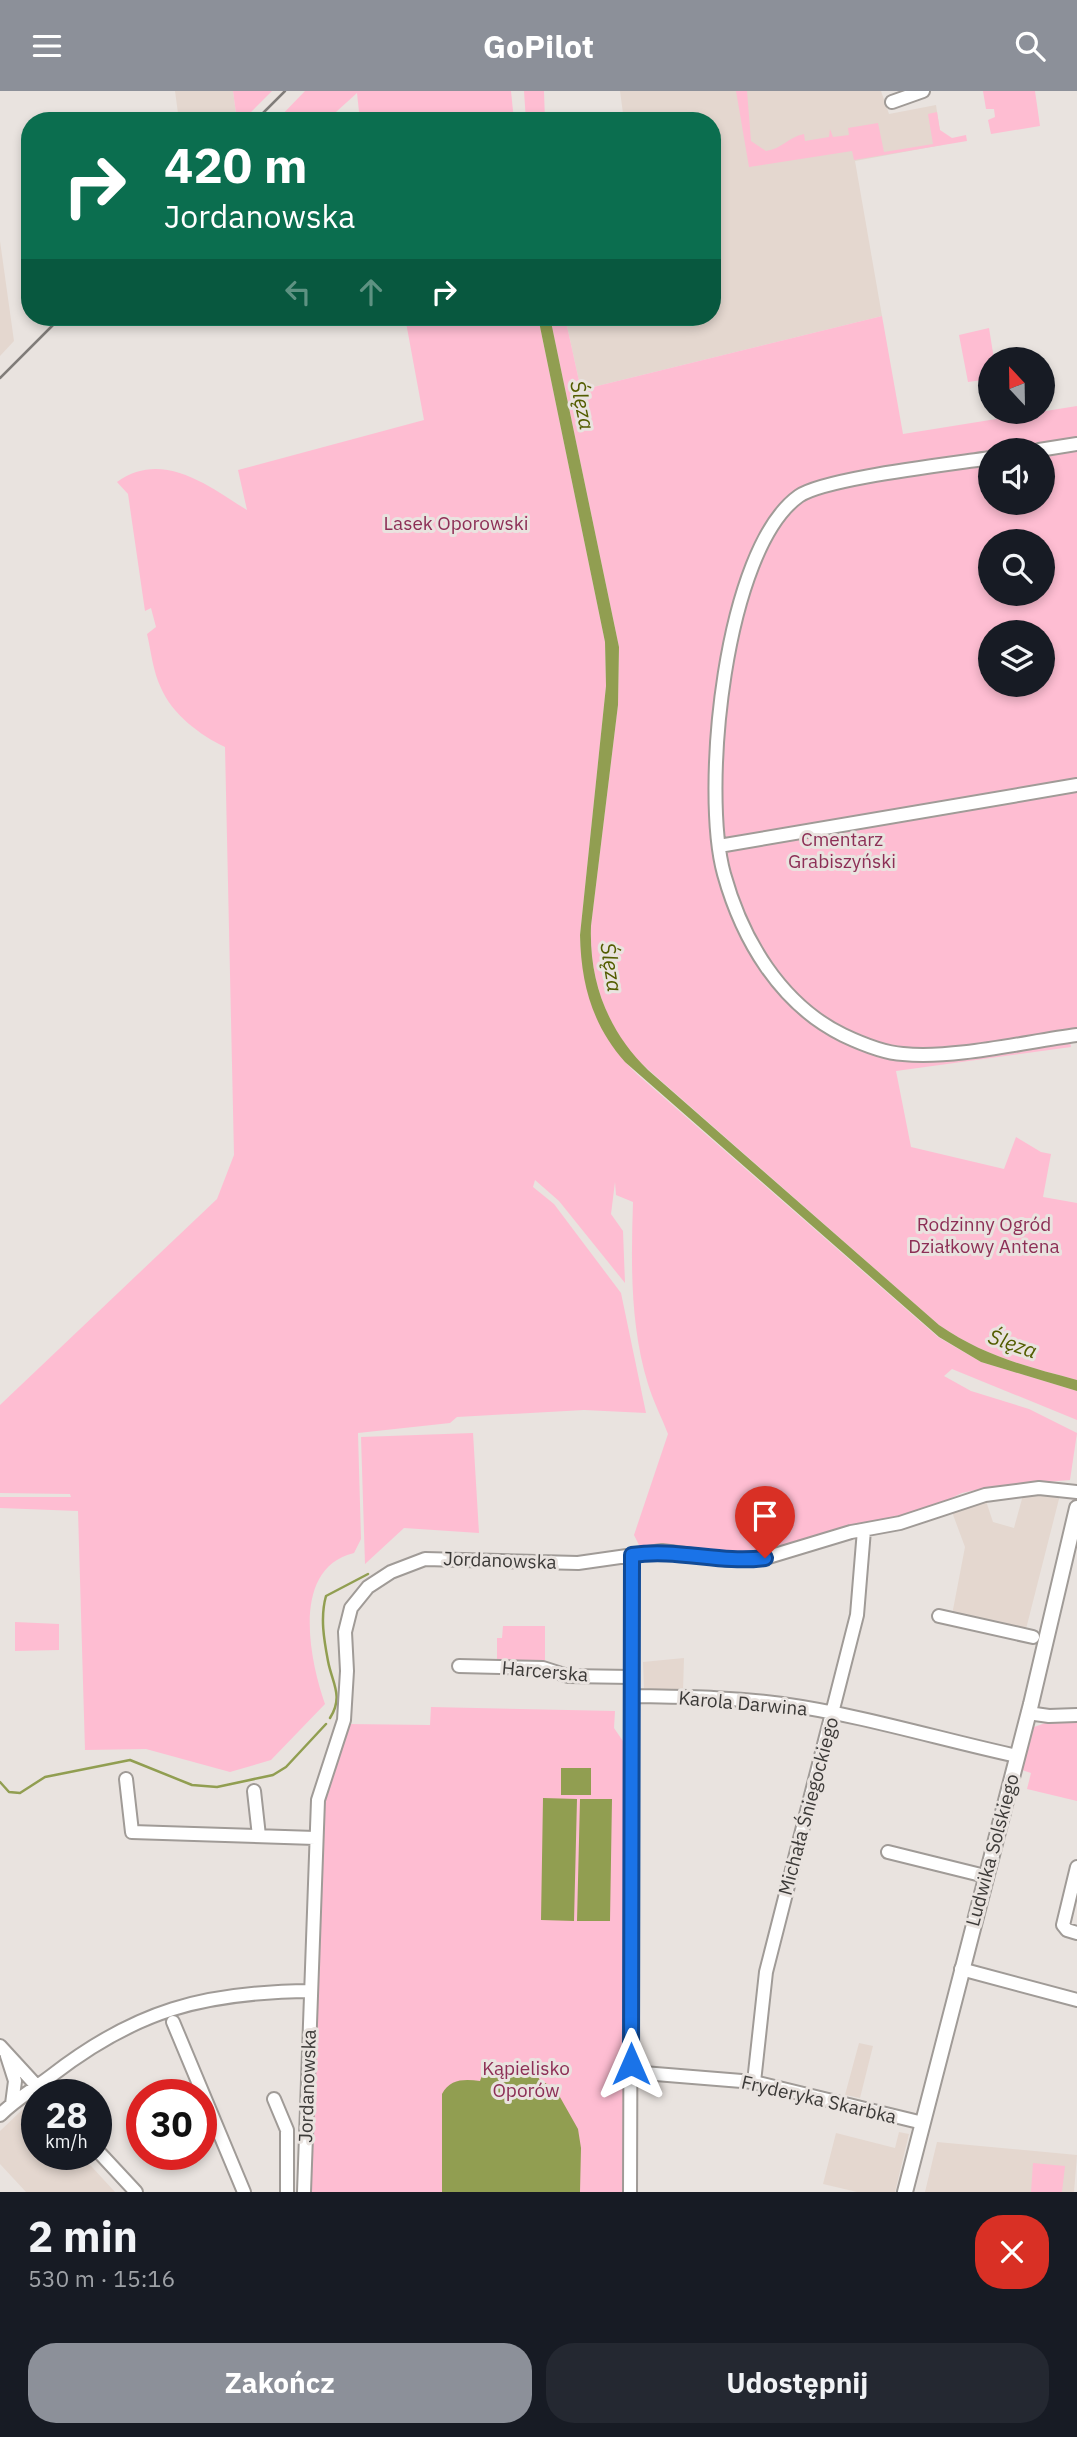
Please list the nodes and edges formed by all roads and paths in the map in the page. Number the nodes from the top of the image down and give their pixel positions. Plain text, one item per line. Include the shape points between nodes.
1 (923, 91) edge
2 (892, 102) dead end
3 (1077, 444) edge
4 (1055, 447) edge
5 (978, 460) edge
6 (1077, 785) edge
7 (719, 846) junction
8 (1077, 1035) edge
9 (1077, 1492) edge
10 (1077, 1508) edge
11 (864, 1530) junction
12 (632, 1555) junction
13 (939, 1616) dead end
14 (1033, 1637) dead end
15 (459, 1666) dead end
16 (632, 1677) junction
17 (632, 1696) junction
18 (833, 1712) junction
19 (1028, 1713) junction
20 (1077, 1715) edge
21 (1017, 1756) junction
22 (126, 1782) dead end
23 (254, 1791) dead end
24 (259, 1836) junction
25 (315, 1838) junction
26 (888, 1852) dead end
27 (1077, 1867) edge
28 (985, 1876) junction
29 (1077, 1933) edge
30 (961, 1969) junction
31 (311, 1991) junction
32 (1077, 2000) edge
33 (173, 2022) dead end
34 (3, 2050) edge
35 (631, 2072) junction
36 (31, 2079) edge
37 (43, 2079) edge
38 (194, 2079) edge
39 (754, 2082) junction
40 (21, 2096) edge
41 (274, 2099) dead end
42 (12, 2104) junction
43 (0, 2115) edge
44 (923, 2123) junction
45 (217, 2135) edge
46 (112, 2166) edge
47 (136, 2192) edge
48 (244, 2192) edge
49 (287, 2192) edge
50 (304, 2192) edge
51 (630, 2192) edge
52 (905, 2192) edge

1 - 2 street
3 - 4 street
5 - 7 street via 811,489 780,517 745,587 729,647 714,780
6 - 7 street
7 - 8 street via 731,895 750,942 781,986 814,1017 844,1035 883,1051 918,1055
9 - 11 street, Jordanowska via 1039,1488 985,1495
10 - 19 main road, Ludwika Solskiego
11 - 12 street, Jordanowska via 756,1559 731,1560 677,1551
11 - 18 street, Michała Śniegockiego via 861,1590
12 - 16 street
12 - 25 street, Jordanowska via 578,1563 425,1559 368,1587 351,1608 345,1632 344,1720 319,1792
13 - 14 street
15 - 16 street, Harcerska
16 - 17 street
17 - 18 street, Karola Darwina via 734,1699
17 - 35 street
18 - 21 street, Karola Darwina
18 - 39 street, Michała Śniegockiego via 766,1972
19 - 20 street
19 - 21 main road, Ludwika Solskiego
21 - 28 main road, Ludwika Solskiego
22 - 24 street via 132,1832
23 - 24 street
24 - 25 street
25 - 31 street, Jordanowska
26 - 28 street
27 - 29 street via 1063,1925
28 - 30 main road, Ludwika Solskiego
30 - 32 street
30 - 44 main road, Ludwika Solskiego
31 - 37 street via 238,1994 168,2010 100,2040
31 - 50 street, Jordanowska
33 - 38 street
34 - 36 street
34 - 42 street via 15,2081
35 - 39 street, Fryderyka Skarbka
35 - 51 street
39 - 44 street, Fryderyka Skarbka
40 - 42 street
41 - 49 street via 287,2130
42 - 43 street
44 - 52 main road, Ludwika Solskiego
45 - 48 street
46 - 47 street

